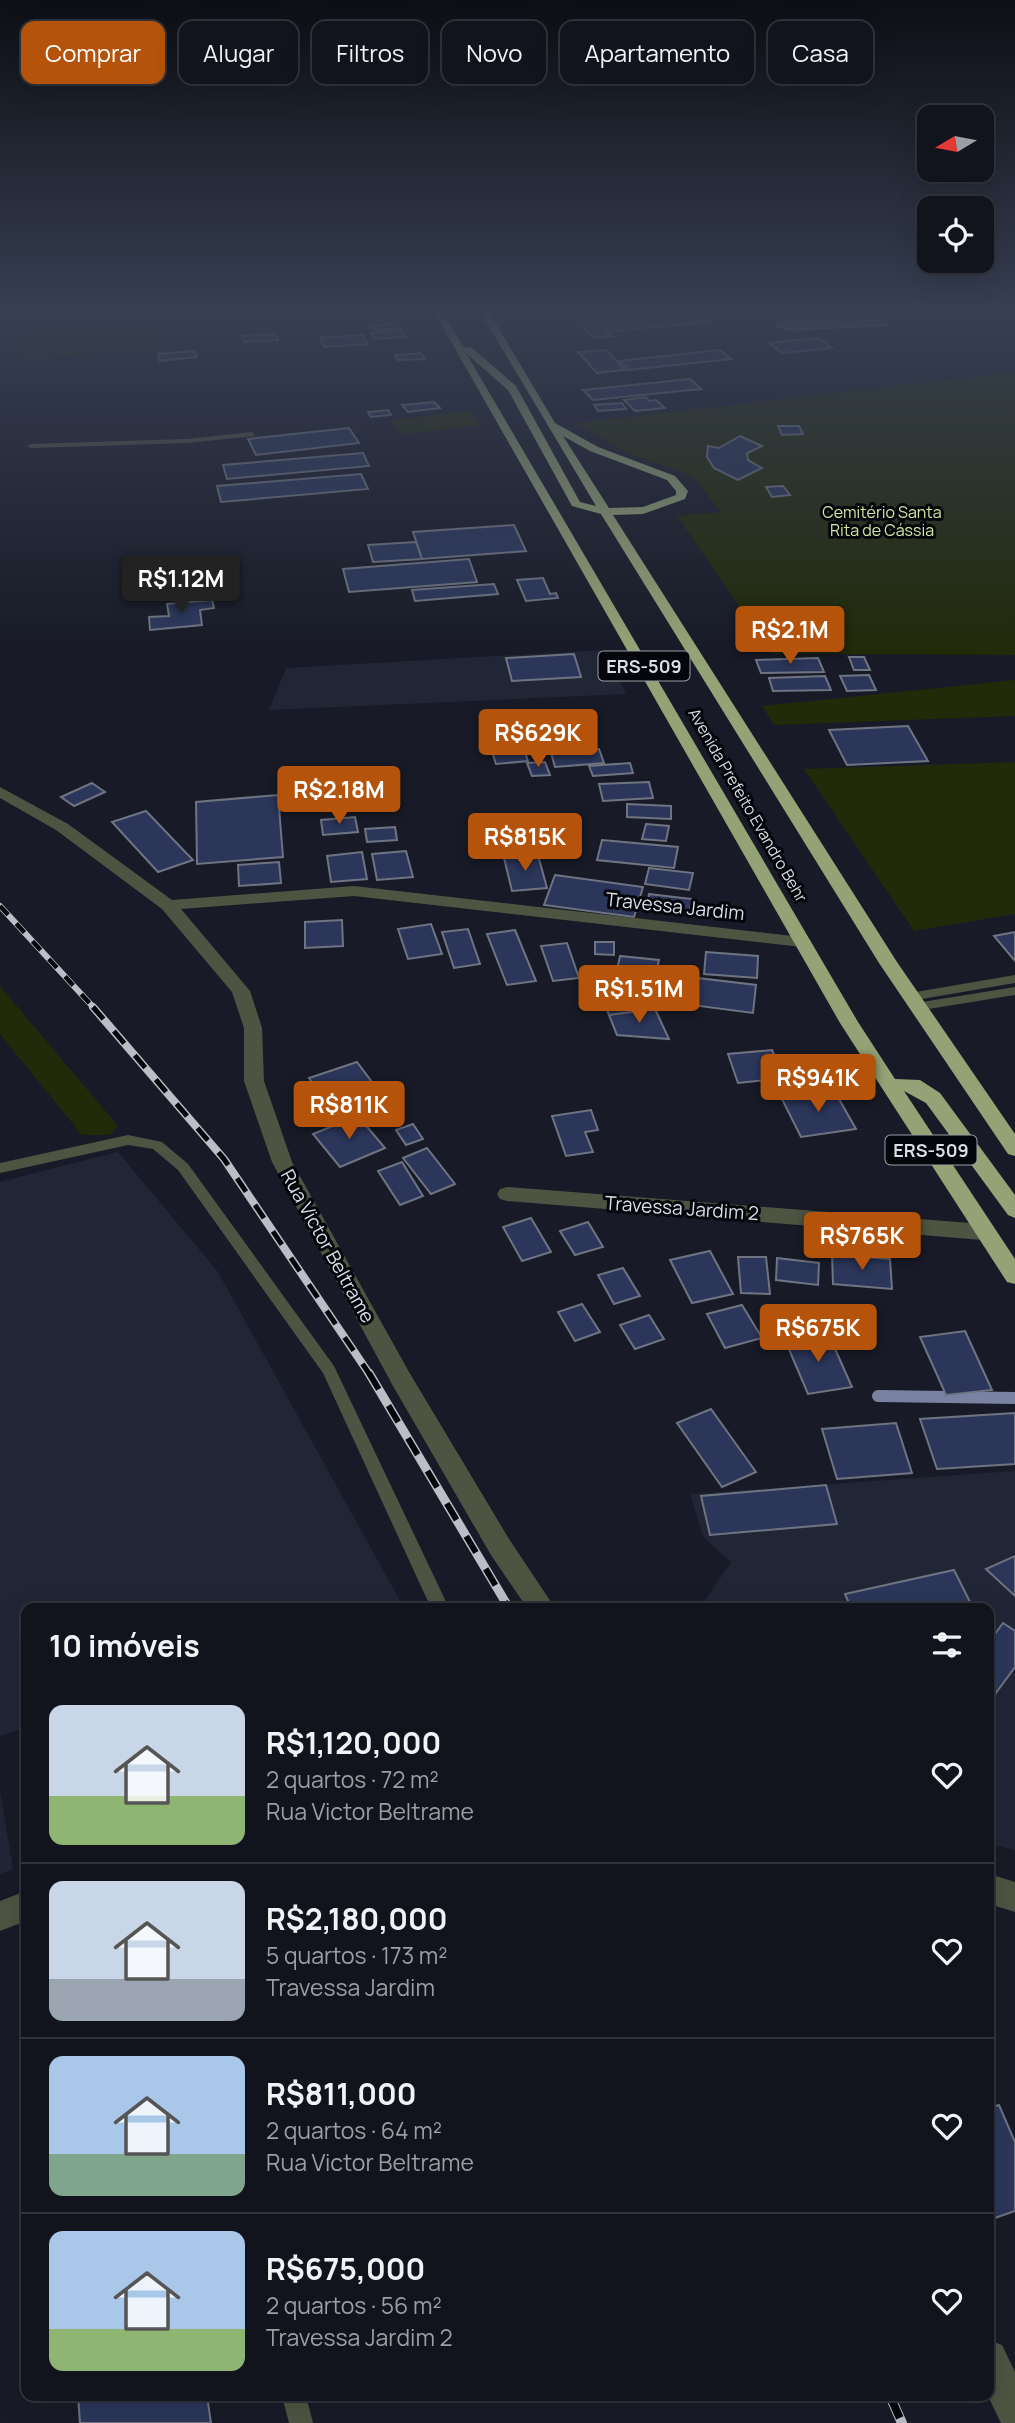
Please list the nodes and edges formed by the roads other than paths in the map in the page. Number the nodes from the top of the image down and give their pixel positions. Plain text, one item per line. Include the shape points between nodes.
1 (504, 423) edge
2 (531, 423) edge
3 (551, 425) joint
4 (252, 434) dead end
5 (31, 446) dead end
6 (606, 513) junction
7 (0, 792) edge
8 (167, 905) junction
9 (803, 942) junction
10 (1015, 979) edge
11 (1015, 991) edge
12 (913, 1002) junction
13 (889, 1085) junction
14 (1015, 1149) edge
15 (0, 1168) edge
16 (507, 1194) dead end
17 (1015, 1210) edge
18 (983, 1232) junction
19 (1015, 1276) edge
20 (438, 1603) edge
21 (538, 1603) edge
22 (994, 1891) edge
23 (1015, 1897) edge
24 (21, 1908) edge
25 (0, 1916) edge
26 (994, 2368) edge
27 (295, 2401) edge
28 (1015, 2412) edge
29 (301, 2423) edge

1 - 9 highway, Avenida Prefeito Evandro Behr / ERS-509
2 - 6 highway via 576,504
3 - 6 highway, Avenida Prefeito Evandro Behr / ERS-509
3 - 6 highway via 594,449 671,478 682,491 681,497 666,506
4 - 5 lane
6 - 12 highway, Avenida Prefeito Evandro Behr / ERS-509
7 - 8 street, Rua Victor Beltrame via 62,827
8 - 9 street, Travessa Jardim via 354,891
8 - 21 street, Rua Victor Beltrame via 241,991 253,1028 254,1081 282,1162 401,1380 499,1547
9 - 13 highway, Avenida Prefeito Evandro Behr / ERS-509
10 - 12 lane
11 - 12 lane
12 - 14 highway, Avenida Prefeito Evandro Behr / ERS-509
13 - 17 highway via 913,1085 933,1098
13 - 18 highway, Avenida Prefeito Evandro Behr / ERS-509
15 - 20 lane via 128,1140 156,1145 183,1167 329,1370
16 - 18 street, Travessa Jardim 2
18 - 19 highway, Avenida Prefeito Evandro Behr / ERS-509
22 - 23 street
24 - 25 street
26 - 28 street
27 - 29 lane

